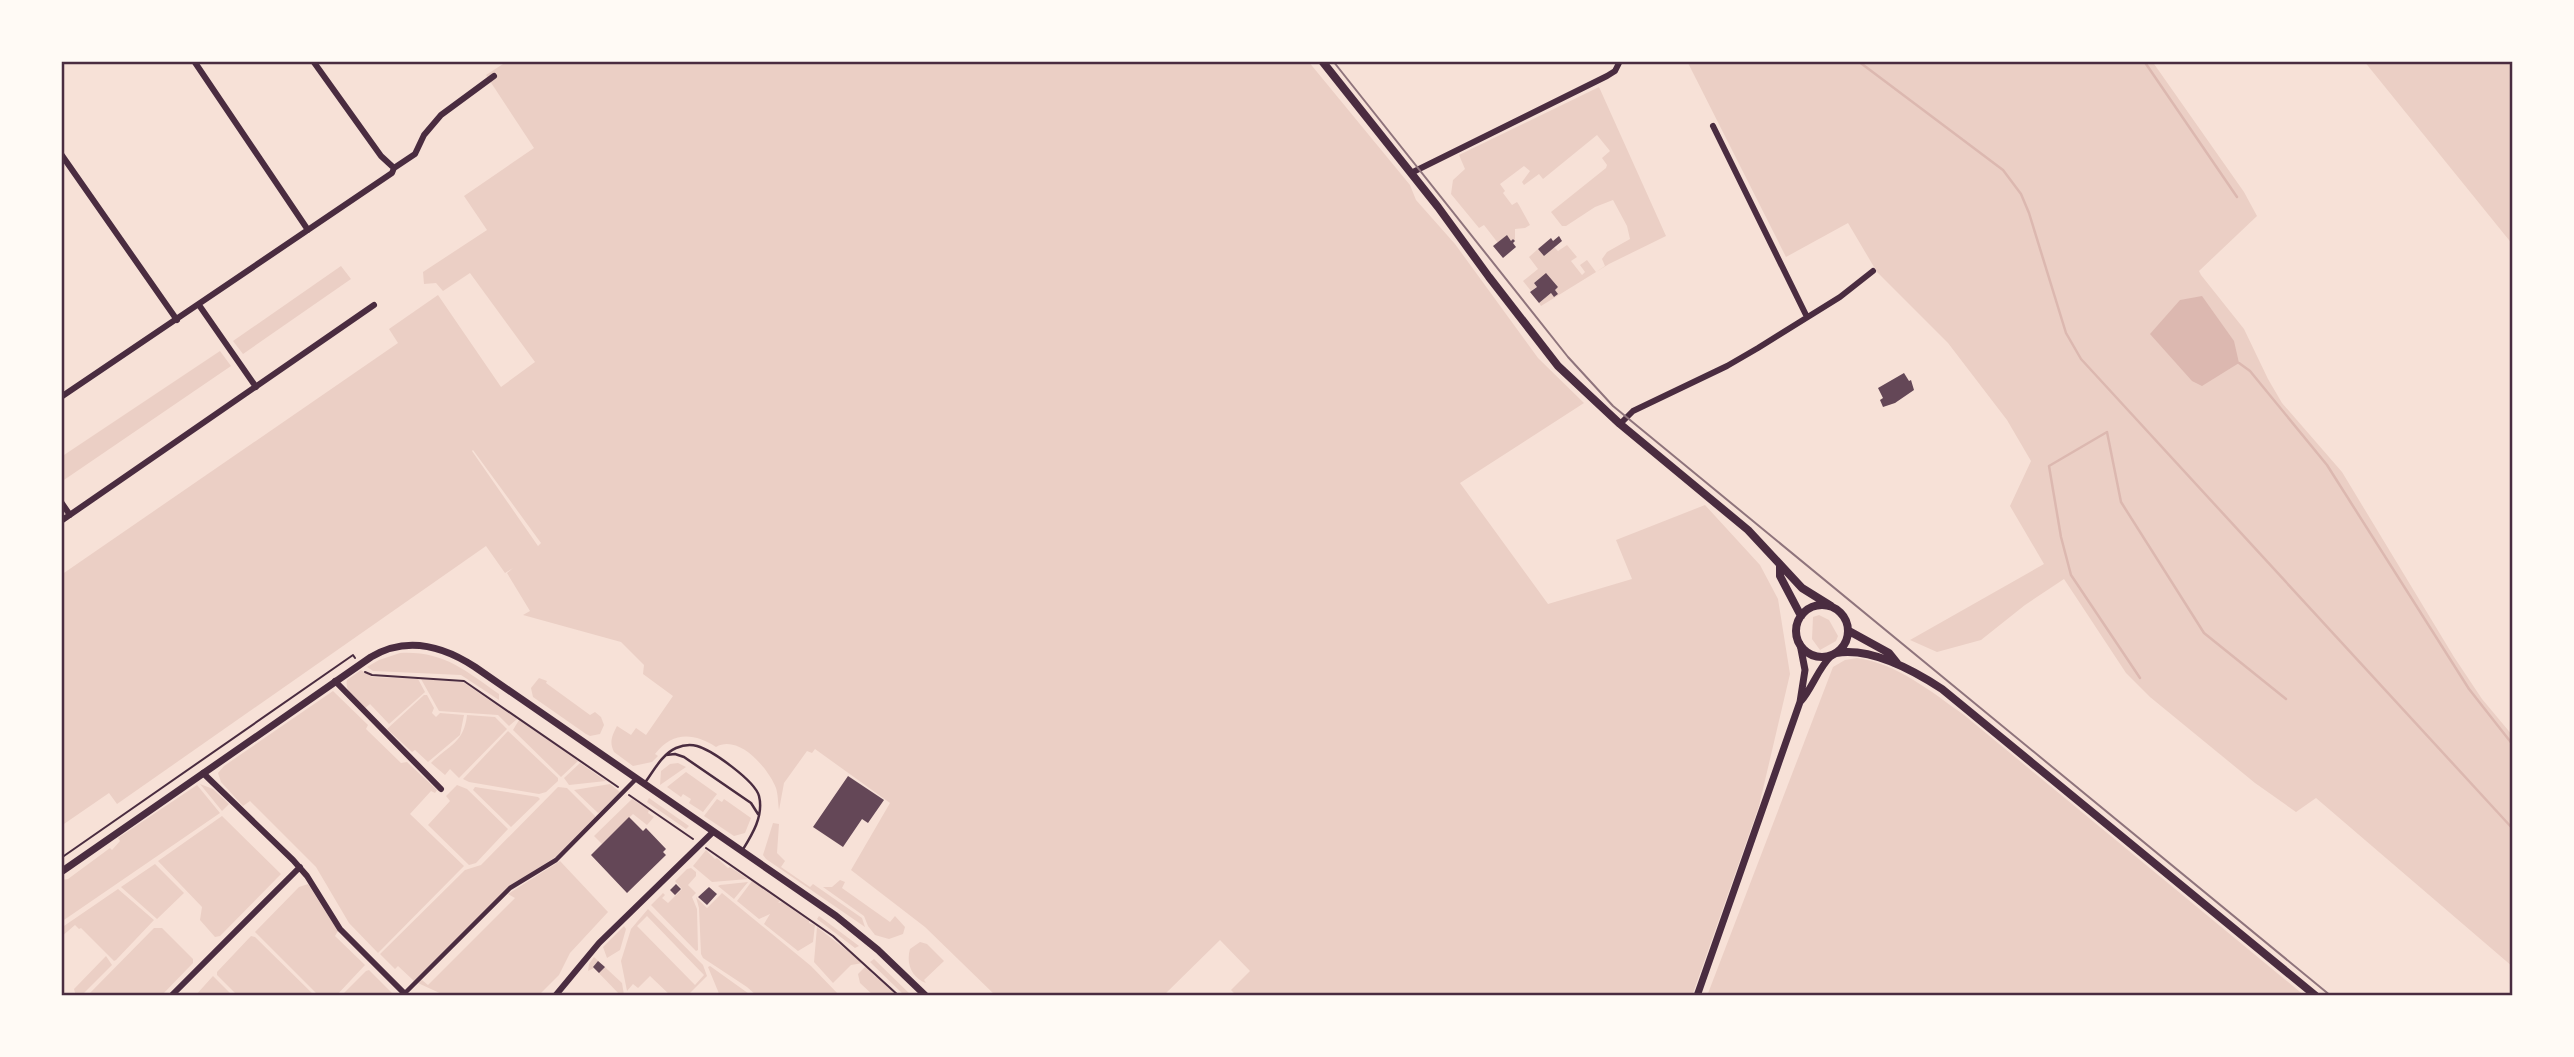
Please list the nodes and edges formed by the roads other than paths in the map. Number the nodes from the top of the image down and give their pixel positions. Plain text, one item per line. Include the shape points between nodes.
1 (194, 61) edge
2 (313, 61) edge
3 (1321, 61) edge
4 (1620, 61) edge
5 (494, 76) dead end
6 (1713, 126) dead end
7 (61, 154) edge
8 (394, 168) junction
9 (1411, 173) junction
10 (308, 230) junction
11 (1873, 271) dead end
12 (199, 305) junction
13 (374, 305) dead end
14 (1807, 317) junction
15 (177, 320) junction
16 (256, 387) junction
17 (61, 397) edge
18 (1620, 424) junction
19 (61, 502) edge
20 (70, 516) junction
21 (61, 521) edge
22 (1780, 566) junction
23 (1831, 606) junction
24 (1801, 616) junction
25 (1849, 631) junction
26 (1800, 644) junction
27 (1834, 654) junction
28 (1897, 663) junction
29 (335, 681) junction
30 (1800, 702) junction
31 (666, 755) junction
32 (203, 773) junction
33 (636, 778) junction
34 (644, 784) junction
35 (441, 789) dead end
36 (759, 817) junction
37 (713, 832) junction
38 (742, 851) junction
39 (300, 867) junction
40 (61, 872) edge
41 (404, 994) edge
42 (171, 996) edge
43 (555, 996) edge
44 (926, 996) edge
45 (1697, 996) edge
46 (2316, 996) edge

1 - 10 street
2 - 8 street
3 - 9 main road
4 - 9 street via 1606,76
5 - 8 street via 440,115 415,154
6 - 14 street
7 - 15 street
8 - 10 street
9 - 18 main road via 1546,352
10 - 12 street
11 - 14 street
12 - 15 street
12 - 16 street
13 - 16 street
14 - 18 street via 1727,366 1633,411
15 - 17 street
16 - 20 street
18 - 22 main road via 1736,520
19 - 20 street
20 - 21 street
22 - 23 main road via 1809,594
22 - 24 main road via 1780,576
23 - 24 main road via 1814,606
23 - 25 main road via 1842,614
24 - 26 main road via 1796,632
25 - 27 main road via 1846,644
25 - 28 main road via 1889,653
26 - 27 main road via 1811,655
26 - 30 street via 1805,670
27 - 28 main road via 1856,652
27 - 30 street
28 - 46 main road via 1955,699
29 - 32 street
29 - 33 street via 383,650 423,645 449,651
29 - 35 street
30 - 45 street
31 - 34 lane
31 - 36 lane via 684,757 751,803
31 - 36 lane via 686,746 704,749 753,783 759,796
32 - 39 street
32 - 40 street
33 - 34 street
33 - 41 street via 556,860 510,888
34 - 37 street
36 - 38 lane
37 - 38 street
37 - 43 street via 599,943
38 - 44 street via 853,929
39 - 41 street via 340,929
39 - 42 street

